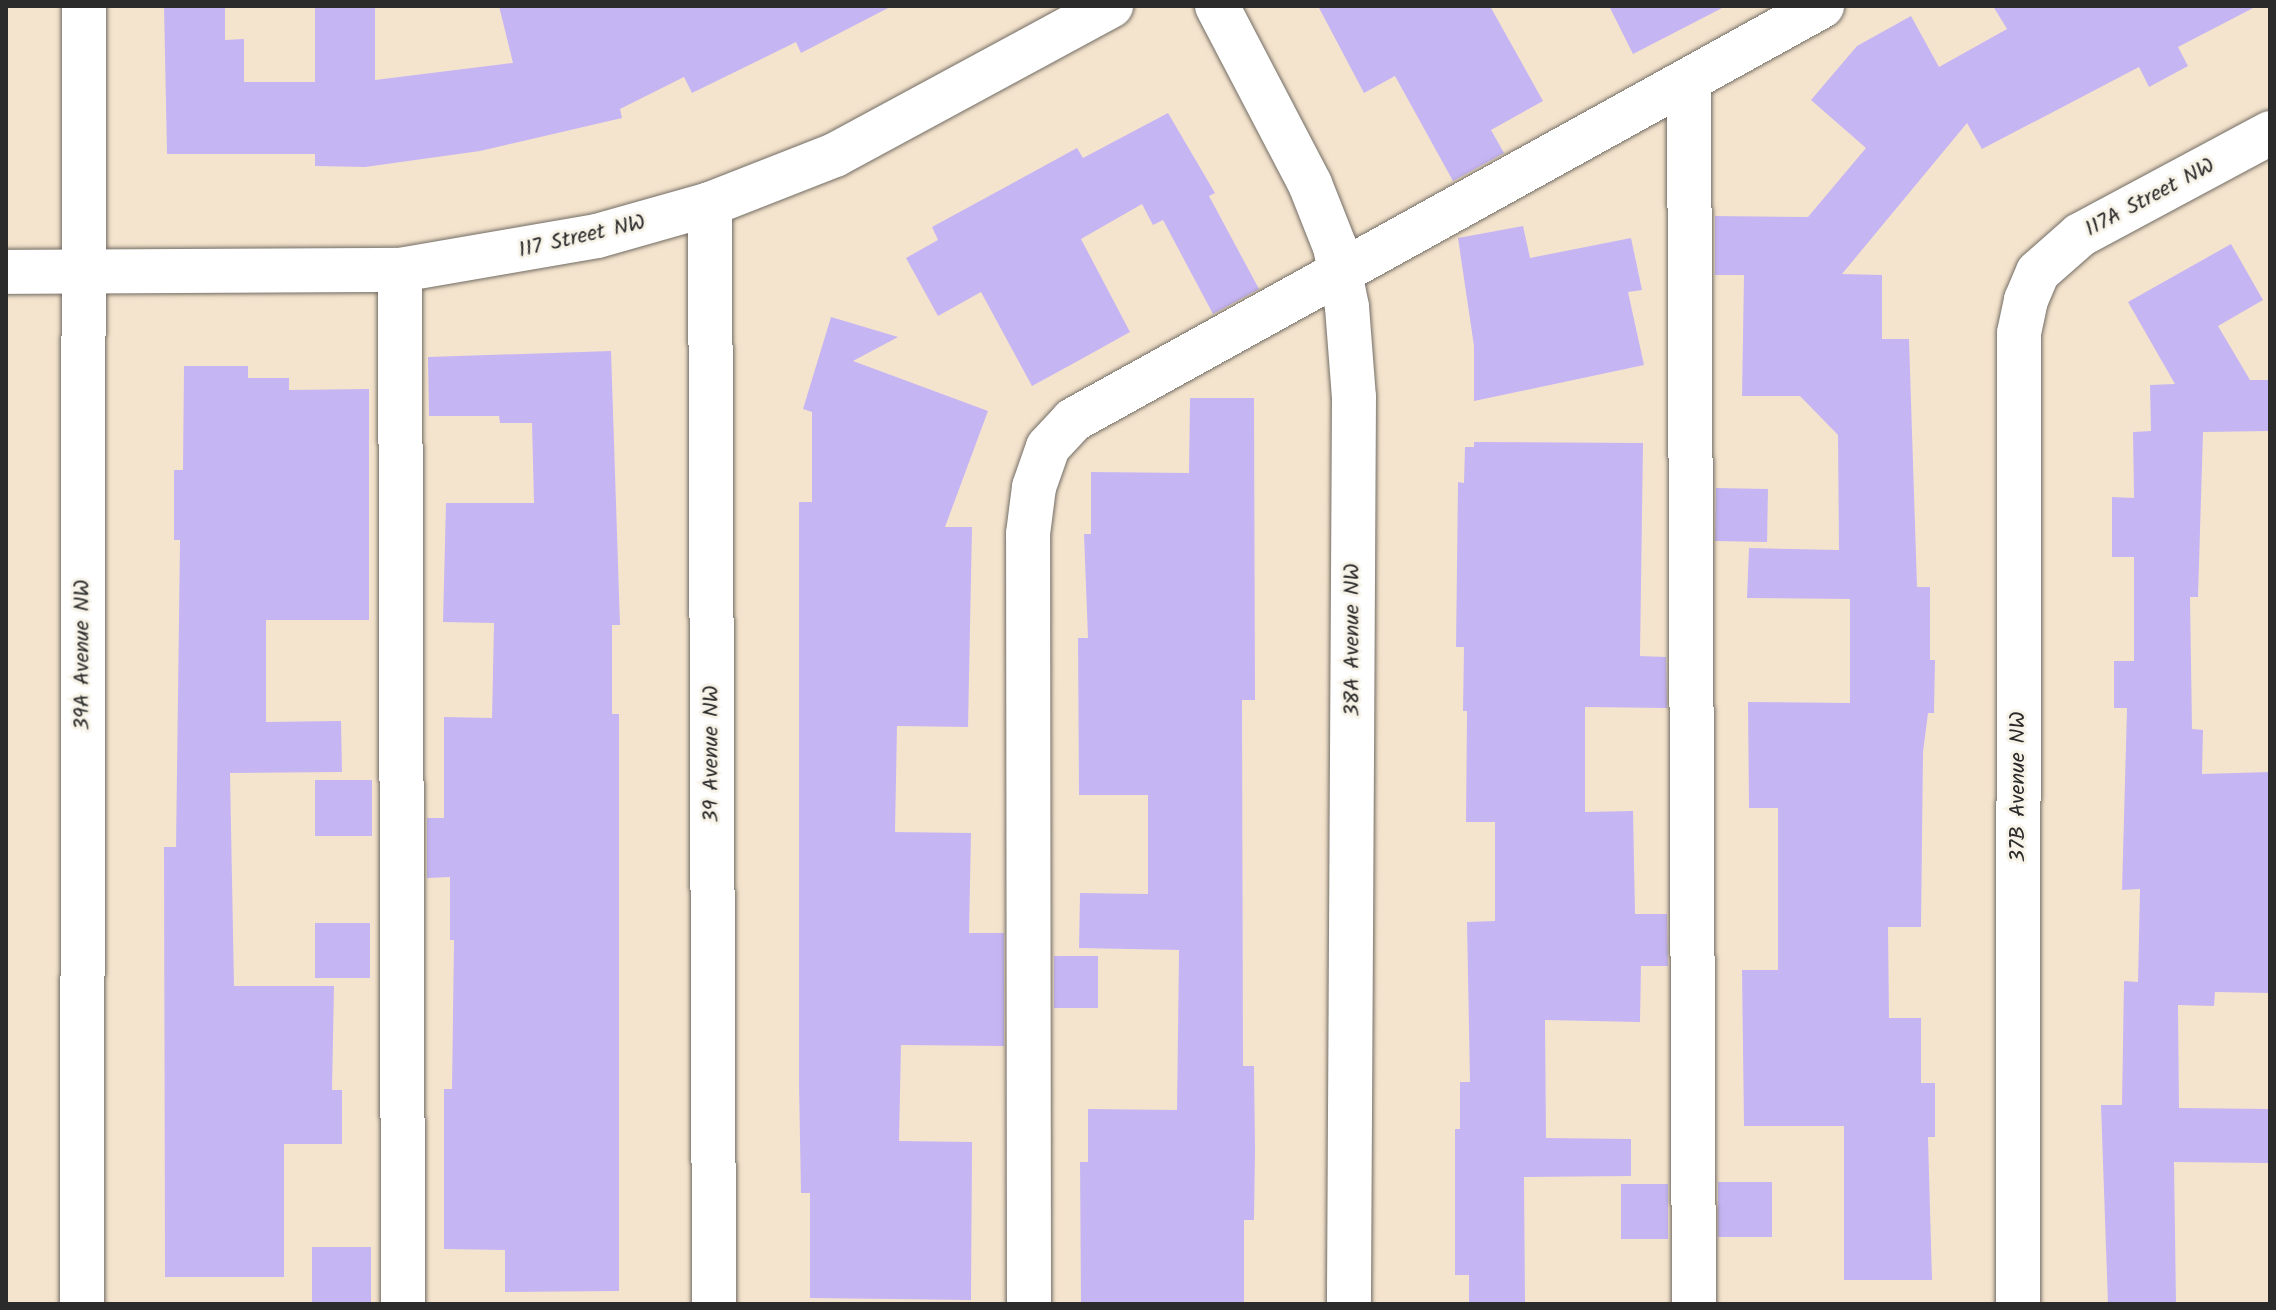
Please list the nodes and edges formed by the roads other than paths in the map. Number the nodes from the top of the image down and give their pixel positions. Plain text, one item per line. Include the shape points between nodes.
1 (84, 6) edge
2 (1111, 6) edge
3 (1217, 6) edge
4 (1822, 6) edge
5 (1689, 81) junction
6 (2270, 133) edge
7 (710, 204) junction
8 (400, 270) junction
9 (6, 272) edge
10 (84, 272) junction
11 (2038, 272) joint
12 (1341, 273) junction
13 (82, 1304) edge
14 (403, 1304) edge
15 (714, 1304) edge
16 (1029, 1304) edge
17 (1349, 1304) edge
18 (1694, 1304) edge
19 (2018, 1304) edge

1 - 10 street, 39A Avenue NW
2 - 7 street, 117 Street NW via 835,155
3 - 12 street, 38A Avenue NW via 1310,184
4 - 5 street
5 - 12 street
5 - 18 street
6 - 11 street, 117A Street NW via 2080,235
7 - 8 street, 117 Street NW via 543,248
7 - 15 street, 39 Avenue NW
8 - 10 street, 117 Street NW
8 - 14 street
9 - 10 street, 117 Street NW
10 - 13 street, 39A Avenue NW
11 - 19 street, 37B Avenue NW via 2019,333
12 - 16 street via 1073,420 1048,447 1034,487 1028,534
12 - 17 street, 38A Avenue NW via 1354,397

